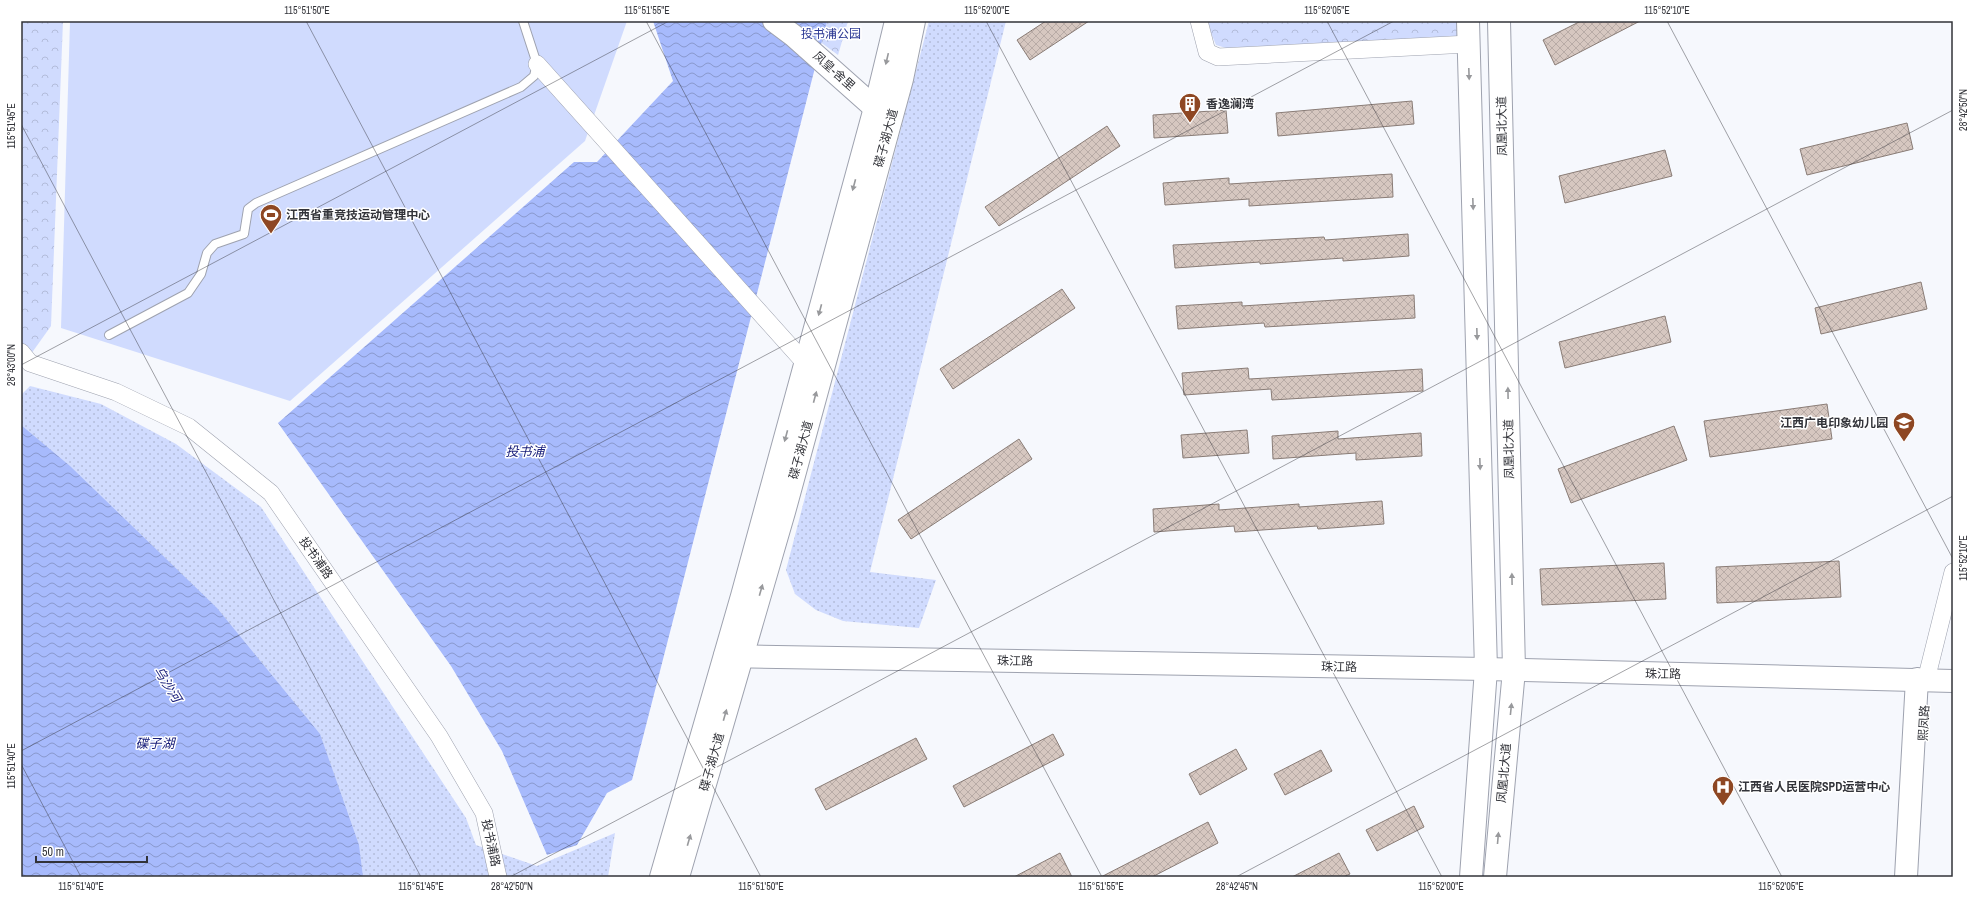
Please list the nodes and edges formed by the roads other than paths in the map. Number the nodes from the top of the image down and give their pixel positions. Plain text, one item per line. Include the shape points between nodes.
1 (523, 21) edge
2 (774, 21) edge
3 (896, 21) edge
4 (914, 21) edge
5 (1199, 21) edge
6 (1468, 21) edge
7 (1499, 21) edge
8 (1468, 44) junction
9 (537, 64) junction
10 (875, 108) junction
11 (109, 335) dead end
12 (21, 352) edge
13 (805, 363) junction
14 (1953, 572) edge
15 (734, 656) junction
16 (1486, 669) junction
17 (1514, 670) junction
18 (1922, 680) junction
19 (1953, 681) edge
20 (498, 877) edge
21 (661, 877) edge
22 (678, 877) edge
23 (1471, 877) edge
24 (1495, 877) edge
25 (1906, 877) edge
26 (1916, 877) edge

1 - 9 lane
2 - 10 main road, 凤皇-舍里
3 -> 10 main road, 碟子湖大道
15 -> 4 main road, 碟子湖大道 via 784,512 900,87
5 - 8 street via 1207,52 1218,57
6 - 8 main road, 凤凰北大道
17 -> 7 main road, 凤凰北大道
8 -> 16 main road, 凤凰北大道
9 - 11 lane via 534,76 521,87 256,203 248,209 244,234 214,244 207,253 201,274 188,293
9 - 13 street
10 -> 13 main road, 碟子湖大道
12 - 20 street, 投书浦路 via 30,363 116,392 189,427 271,493 439,736 484,813
13 -> 15 main road, 碟子湖大道
14 - 18 street, 熙凤路
15 - 16 main road, 珠江路
15 - 21 main road, 碟子湖大道
22 -> 15 main road, 碟子湖大道
16 - 17 main road, 珠江路
16 - 23 main road, 凤凰北大道
17 - 18 main road, 珠江路
24 -> 17 main road, 凤凰北大道
18 - 19 main road, 珠江路
18 - 25 main road, 熙凤路
18 - 26 main road, 熙凤路

